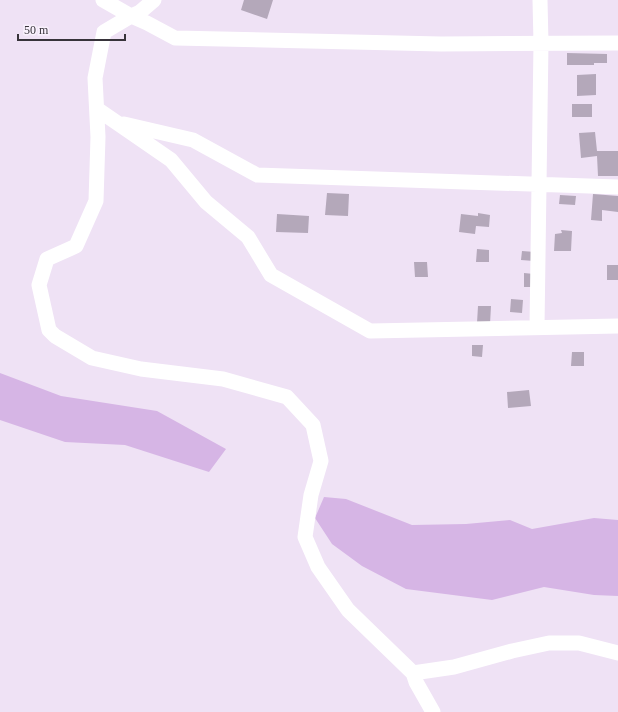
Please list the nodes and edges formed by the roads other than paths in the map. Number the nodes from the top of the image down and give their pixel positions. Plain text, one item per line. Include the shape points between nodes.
1 (103, 0) edge
2 (154, 0) edge
3 (540, 0) edge
4 (131, 16) junction
5 (541, 43) junction
6 (618, 43) edge
7 (97, 109) junction
8 (539, 185) junction
9 (618, 187) edge
10 (618, 326) edge
11 (537, 328) junction
12 (618, 653) edge
13 (413, 673) junction
14 (433, 712) edge

1 - 4 street
2 - 4 street
3 - 5 street
4 - 5 street via 175,38 441,44
4 - 7 street via 104,32 95,78
5 - 6 street
5 - 8 street
7 - 8 street via 123,124 193,140 257,175
7 - 11 street via 171,160 206,202 248,236 271,275 370,331
7 - 13 street via 96,201 76,246 47,259 39,285 49,330 92,358 140,369 223,379 287,397 314,425 320,461 311,495 305,537 318,567 348,610
8 - 9 street
8 - 11 street
10 - 11 street
12 - 13 street via 579,643 549,643 454,667
13 - 14 street

